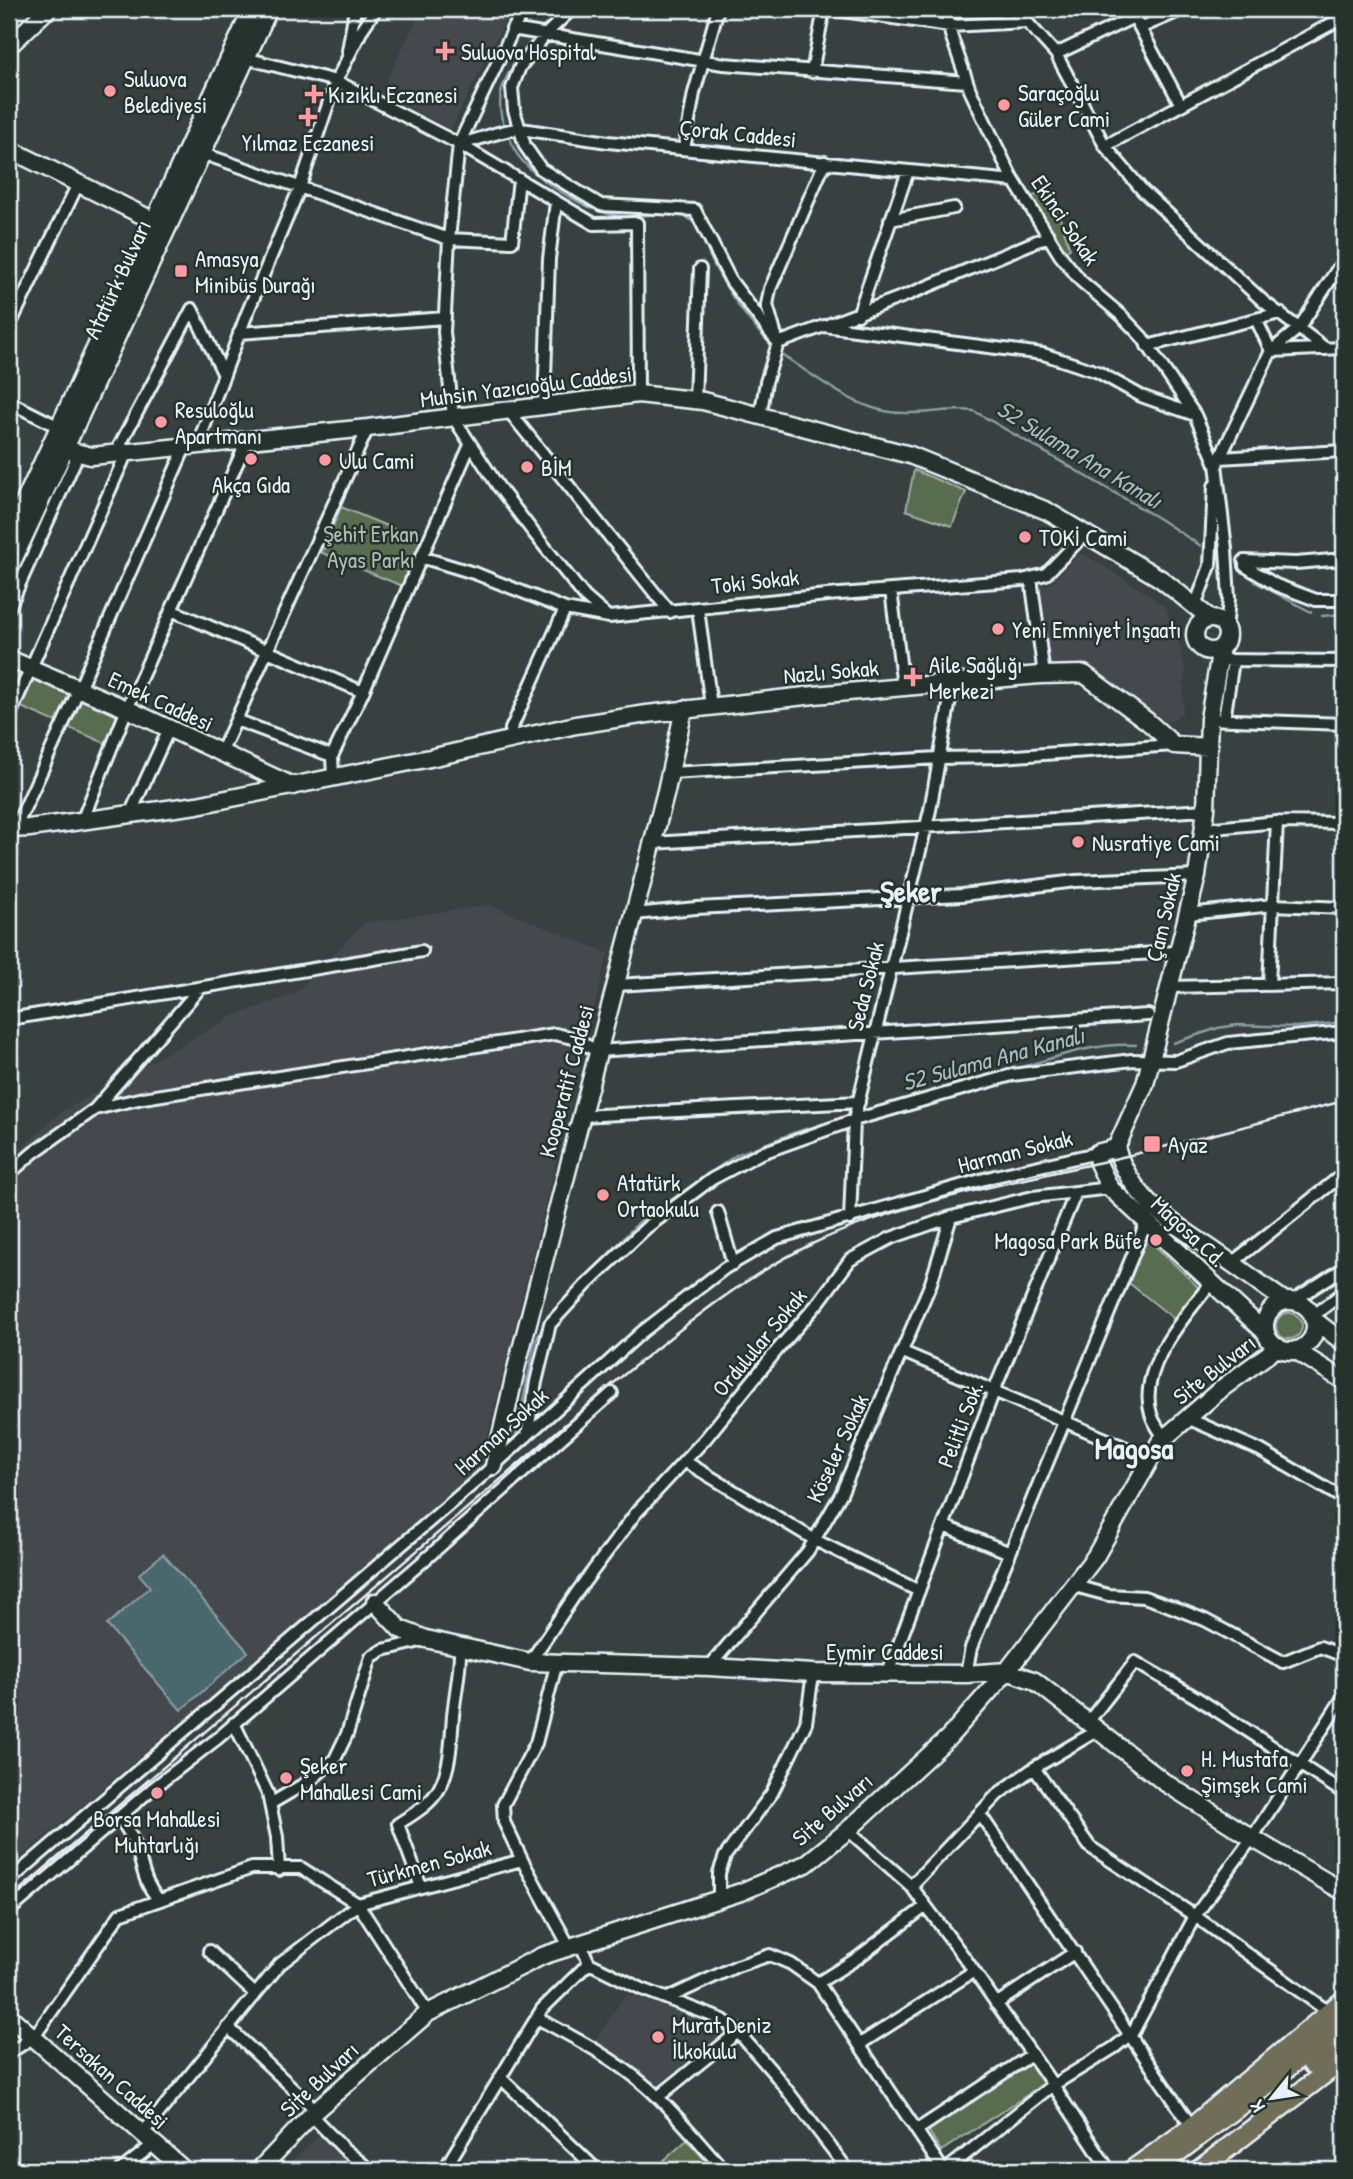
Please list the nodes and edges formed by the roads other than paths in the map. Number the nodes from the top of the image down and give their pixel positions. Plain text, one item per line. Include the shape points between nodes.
1 (33, 9) edge
2 (48, 9) edge
3 (253, 9) edge
4 (269, 9) edge
5 (355, 9) edge
6 (376, 9) edge
7 (523, 9) edge
8 (572, 9) edge
9 (718, 9) edge
10 (826, 9) edge
11 (946, 9) edge
12 (1021, 9) edge
13 (1184, 9) edge
14 (1132, 13) edge
15 (1342, 16) edge
16 (1027, 22) junction
17 (950, 26) junction
18 (1140, 28) junction
19 (512, 29) junction
20 (9, 31) edge
21 (546, 34) junction
22 (9, 46) edge
23 (1056, 54) junction
24 (245, 58) junction
25 (348, 58) junction
26 (704, 61) junction
27 (812, 72) junction
28 (336, 81) junction
29 (967, 82) junction
30 (1181, 103) junction
31 (521, 130) junction
32 (459, 144) junction
33 (1104, 146) junction
34 (684, 149) junction
35 (10, 153) edge
36 (201, 153) junction
37 (825, 162) junction
38 (908, 171) junction
39 (519, 180) junction
40 (1014, 181) junction
41 (78, 184) junction
42 (300, 187) junction
43 (556, 202) junction
44 (954, 208) dead end
45 (890, 220) junction
46 (154, 222) junction
47 (1049, 236) junction
48 (449, 239) junction
49 (1344, 259) edge
50 (700, 269) dead end
51 (1280, 313) junction
52 (858, 315) junction
53 (445, 318) junction
54 (1256, 319) junction
55 (824, 326) junction
56 (9, 327) edge
57 (1299, 328) junction
58 (239, 333) junction
59 (778, 343) junction
60 (1147, 346) junction
61 (1344, 348) edge
62 (1326, 349) junction
63 (1271, 351) junction
64 (224, 374) junction
65 (638, 394) junction
66 (695, 400) junction
67 (9, 402) edge
68 (544, 406) junction
69 (508, 410) junction
70 (1195, 415) junction
71 (760, 416) junction
72 (453, 417) junction
73 (368, 428) junction
74 (247, 441) junction
75 (64, 442) junction
76 (470, 445) junction
77 (191, 446) junction
78 (1344, 451) edge
79 (121, 453) junction
80 (1217, 461) junction
81 (1085, 534) junction
82 (9, 535) edge
83 (421, 558) junction
84 (1344, 559) edge
85 (9, 569) edge
86 (1031, 578) junction
87 (891, 590) junction
88 (1344, 600) edge
89 (1195, 606) junction
90 (9, 608) edge
91 (565, 609) junction
92 (698, 609) junction
93 (171, 610) junction
94 (670, 612) junction
95 (609, 617) junction
96 (1211, 619) junction
97 (1226, 630) junction
98 (268, 650) junction
99 (1224, 656) junction
100 (9, 659) edge
101 (1344, 661) edge
102 (30, 668) junction
103 (1044, 675) junction
104 (954, 683) junction
105 (903, 687) junction
106 (79, 689) junction
107 (363, 692) junction
108 (711, 706) junction
109 (127, 709) junction
110 (684, 709) junction
111 (9, 717) edge
112 (236, 720) junction
113 (1216, 720) junction
114 (1344, 724) edge
115 (169, 729) junction
116 (513, 739) junction
117 (1174, 745) junction
118 (1209, 747) junction
119 (221, 754) junction
120 (332, 756) junction
121 (939, 758) junction
122 (670, 773) junction
123 (333, 777) junction
124 (293, 786) junction
125 (1206, 810) junction
126 (130, 814) junction
127 (82, 821) junction
128 (1277, 822) junction
129 (1344, 823) edge
130 (925, 827) junction
131 (12, 829) edge
132 (1204, 829) junction
133 (652, 843) junction
134 (1197, 876) junction
135 (908, 898) junction
136 (1273, 905) junction
137 (1344, 908) edge
138 (634, 914) junction
139 (1188, 914) junction
140 (422, 951) dead end
141 (1179, 952) junction
142 (892, 968) junction
143 (1344, 983) edge
144 (1269, 984) junction
145 (615, 985) junction
146 (1170, 987) junction
147 (200, 988) junction
148 (1148, 1015) dead end
149 (9, 1019) edge
150 (1344, 1032) edge
151 (875, 1034) junction
152 (597, 1051) junction
153 (1151, 1060) junction
154 (859, 1102) junction
155 (95, 1109) junction
156 (580, 1116) junction
157 (854, 1121) junction
158 (1116, 1148) junction
159 (1097, 1153) junction
160 (9, 1174) edge
161 (1344, 1176) edge
162 (1110, 1188) junction
163 (1076, 1192) junction
164 (718, 1212) dead end
165 (951, 1217) junction
166 (850, 1219) junction
167 (1146, 1223) junction
168 (1232, 1263) junction
169 (733, 1264) junction
170 (1344, 1268) edge
171 (1211, 1283) junction
172 (1344, 1292) edge
173 (1289, 1301) junction
174 (1313, 1318) junction
175 (1266, 1333) junction
176 (1344, 1343) edge
177 (1278, 1347) junction
178 (1295, 1350) junction
179 (903, 1352) junction
180 (1344, 1381) edge
181 (994, 1391) junction
182 (612, 1393) dead end
183 (1187, 1418) junction
184 (1064, 1421) junction
185 (527, 1436) junction
186 (1164, 1438) junction
187 (1150, 1458) junction
188 (686, 1462) junction
189 (494, 1466) junction
190 (1344, 1499) edge
191 (944, 1526) junction
192 (815, 1540) junction
193 (1010, 1553) junction
194 (1075, 1586) junction
195 (919, 1591) junction
196 (375, 1602) junction
197 (426, 1639) junction
198 (460, 1646) junction
199 (1344, 1656) edge
200 (530, 1662) junction
201 (557, 1662) junction
202 (709, 1667) junction
203 (1007, 1671) junction
204 (888, 1673) junction
205 (813, 1674) junction
206 (966, 1674) junction
207 (1344, 1696) edge
208 (234, 1723) junction
209 (1093, 1726) junction
210 (1300, 1763) junction
211 (1034, 1768) junction
212 (1344, 1793) edge
213 (270, 1804) junction
214 (980, 1814) junction
215 (119, 1817) junction
216 (848, 1830) junction
217 (1252, 1838) junction
218 (522, 1860) junction
219 (279, 1870) junction
220 (9, 1881) edge
221 (911, 1886) junction
222 (421, 1887) junction
223 (1344, 1892) edge
224 (719, 1898) junction
225 (159, 1900) junction
226 (358, 1904) junction
227 (926, 1906) junction
228 (9, 1911) edge
229 (1195, 1916) junction
230 (575, 1946) junction
231 (209, 1951) dead end
232 (1075, 1952) junction
233 (589, 1963) junction
234 (974, 1971) junction
235 (818, 1983) junction
236 (254, 1994) junction
237 (668, 1998) junction
238 (1344, 2000) edge
239 (996, 2004) junction
240 (428, 2013) junction
241 (1337, 2015) edge
242 (9, 2016) edge
243 (537, 2018) junction
244 (228, 2027) junction
245 (738, 2032) junction
246 (1130, 2034) junction
247 (34, 2037) junction
248 (1344, 2037) edge
249 (860, 2044) junction
250 (9, 2053) edge
251 (1031, 2055) junction
252 (1344, 2059) edge
253 (502, 2078) junction
254 (1053, 2085) junction
255 (658, 2097) junction
256 (314, 2113) junction
257 (1192, 2127) junction
258 (917, 2130) junction
259 (148, 2139) junction
260 (121, 2170) edge
261 (184, 2170) edge
262 (259, 2170) edge
263 (370, 2170) edge
264 (444, 2170) edge
265 (597, 2170) edge
266 (723, 2170) edge
267 (848, 2170) edge
268 (944, 2170) edge
269 (1109, 2170) edge
270 (1132, 2170) edge
271 (1152, 2170) edge
272 (1176, 2170) edge
273 (1199, 2170) edge

1 - 20 street
2 - 22 street
3 - 46 street, Atatürk Bulvarı
4 - 24 street, Atatürk Bulvarı
5 - 25 street
6 - 25 street
7 - 19 street
8 - 21 street
9 - 26 street
10 - 17 street
10 - 27 street
11 - 17 street, Ekinci Sokak
12 - 16 street
13 - 18 street
14 - 18 street
14 - 23 street
15 - 30 street
16 - 17 street
16 - 23 street
17 - 29 street, Ekinci Sokak
18 - 30 street
19 - 21 street
19 - 32 street
21 - 26 street
21 - 31 street via 520,67 512,88
23 - 33 street
24 - 28 street
24 - 36 street, Atatürk Bulvarı
25 - 28 street
26 - 27 street
26 - 34 street
27 - 29 street
28 - 32 street
28 - 42 street
29 - 40 street, Ekinci Sokak
30 - 33 street
31 - 32 street, Çorak Caddesi
31 - 34 street, Çorak Caddesi
31 - 59 street via 525,146 541,169 601,205 695,210 731,281
32 - 39 street
32 - 48 street
33 - 51 street via 1143,191
34 - 37 street, Çorak Caddesi
35 - 41 street
36 - 42 street
36 - 75 street, Atatürk Bulvarı
37 - 38 street, Çorak Caddesi
37 - 59 street via 770,289 766,305
38 - 40 street, Çorak Caddesi
38 - 45 street
39 - 43 street
39 - 48 street via 512,242
40 - 47 street, Ekinci Sokak
41 - 46 street
41 - 56 street
42 - 48 street
42 - 58 street
43 - 65 street via 594,223 637,223
43 - 68 street via 549,258
44 - 45 street
45 - 52 street
46 - 75 street, Atatürk Bulvarı
47 - 52 street
47 - 60 street, Ekinci Sokak via 1081,281 1121,315
48 - 53 street
49 - 57 street
50 - 66 street
51 - 54 street
51 - 57 street
52 - 55 street
53 - 58 street
53 - 72 street
54 - 60 street
54 - 63 street
55 - 59 street
55 - 70 street via 1043,354 1098,372 1141,396
57 - 62 street
57 - 63 street
58 - 64 street
59 - 71 street
60 - 70 street, Ekinci Sokak
61 - 62 street
62 - 63 street
63 - 80 street
64 - 77 street
64 - 79 street via 192,309
65 - 66 street, Muhsin Yazıcıoğlu Caddesi
65 - 68 street, Muhsin Yazıcıoğlu Caddesi
66 - 71 street, Muhsin Yazıcıoğlu Caddesi
67 - 75 street
68 - 69 street, Muhsin Yazıcıoğlu Caddesi
69 - 72 street, Muhsin Yazıcıoğlu Caddesi
69 - 94 street
70 - 80 street, Ekinci Sokak
71 - 81 street, Muhsin Yazıcıoğlu Caddesi via 910,455 1047,511
72 - 73 street, Muhsin Yazıcıoğlu Caddesi
72 - 76 street
73 - 74 street, Muhsin Yazıcıoğlu Caddesi
73 - 98 street
74 - 77 street, Muhsin Yazıcıoğlu Caddesi
74 - 93 street
75 - 79 street, Muhsin Yazıcıoğlu Caddesi via 91,456
75 - 82 street, Atatürk Bulvarı
75 - 85 street, Atatürk Bulvarı
75 - 90 street
76 - 83 street
76 - 95 street via 585,597
77 - 79 street, Muhsin Yazıcıoğlu Caddesi
77 - 106 street
78 - 80 street
79 - 102 street
80 - 89 street via 1210,566
80 - 97 street via 1227,549
81 - 86 street, Toki Sokak via 1046,574
81 - 89 street, Muhsin Yazıcıoğlu Caddesi via 1161,579
83 - 91 street, Toki Sokak via 477,573
83 - 107 street
84 - 88 street via 1245,564 1276,585 1316,600
86 - 87 street, Toki Sokak
86 - 103 street
87 - 92 street, Toki Sokak
87 - 105 street
89 - 96 street, Muhsin Yazıcıoğlu Caddesi
91 - 95 street, Toki Sokak
91 - 116 street via 511,729
92 - 94 street, Toki Sokak
92 - 108 street
93 - 98 street
93 - 109 street
94 - 95 street, Toki Sokak
96 - 97 street
96 - 99 street via 1197,627 1197,642
97 - 99 street
98 - 107 street
98 - 112 street
99 - 101 street
99 - 113 street, Çam Sokak
100 - 102 street, Emek Caddesi
102 - 106 street, Emek Caddesi
102 - 111 street
103 - 104 street, Nazlı Sokak
103 - 117 street, Nazlı Sokak via 1084,674
104 - 105 street, Nazlı Sokak
104 - 121 street, Seda Sokak
105 - 108 street, Nazlı Sokak
106 - 109 street, Emek Caddesi
106 - 131 street
107 - 120 street
108 - 110 street, Nazlı Sokak
109 - 115 street, Emek Caddesi
109 - 127 street
110 - 116 street, Nazlı Sokak
110 - 122 street, Kooperatif Caddesi
112 - 119 street
112 - 120 street
113 - 114 street
113 - 118 street, Çam Sokak
115 - 119 street, Emek Caddesi
115 - 126 street
116 - 123 street, Nazlı Sokak
117 - 118 street
117 - 121 street
118 - 125 street, Çam Sokak
119 - 124 street, Emek Caddesi
120 - 123 street
121 - 122 street
121 - 130 street, Seda Sokak
122 - 133 street, Kooperatif Caddesi
123 - 124 street, Nazlı Sokak
124 - 126 street, Nazlı Sokak
125 - 130 street
125 - 132 street, Çam Sokak
126 - 127 street, Nazlı Sokak
127 - 131 street, Nazlı Sokak
128 - 129 street
128 - 132 street
128 - 136 street
130 - 133 street
130 - 135 street, Seda Sokak
132 - 134 street, Çam Sokak
133 - 138 street, Kooperatif Caddesi
134 - 135 street via 1076,881
134 - 139 street, Çam Sokak
135 - 138 street
135 - 142 street, Seda Sokak
136 - 137 street
136 - 139 street
136 - 144 street
138 - 145 street, Kooperatif Caddesi
139 - 141 street, Çam Sokak
140 - 147 street
141 - 142 street
141 - 146 street, Çam Sokak
142 - 145 street
142 - 151 street, Seda Sokak
143 - 144 street
144 - 146 street
145 - 152 street, Kooperatif Caddesi
146 - 153 street, Çam Sokak
147 - 149 street
147 - 155 street
148 - 151 street
150 - 153 street via 1228,1044 1176,1061
151 - 152 street
151 - 154 street, Seda Sokak
152 - 155 street via 555,1034
152 - 156 street, Kooperatif Caddesi
153 - 157 street via 1012,1075
153 - 158 street, Çam Sokak
154 - 156 street
154 - 157 street, Seda Sokak
155 - 160 street
156 - 189 street, Kooperatif Caddesi
157 - 166 street, Seda Sokak
157 - 185 street via 759,1154 712,1179 646,1228 586,1285 550,1324
158 - 159 street
158 - 168 street, Magosa Cd. via 1148,1202 1169,1222
159 - 162 street, Magosa Cd.
159 - 166 street, Harman Sokak via 995,1176
161 - 168 street
162 - 163 street, Ordulular Sokak
162 - 167 street, Magosa Cd.
163 - 165 street, Ordulular Sokak via 1033,1197
163 - 181 street, Pelitli Sok.
164 - 169 street
165 - 179 street, Köseler Sokak
165 - 188 street, Ordulular Sokak via 891,1238 850,1260
166 - 169 street, Harman Sokak via 777,1238
167 - 171 street, Magosa Cd.
167 - 184 street
168 - 173 street, Magosa Cd.
169 - 185 street, Harman Sokak via 642,1332
170 - 173 street
171 - 175 street, Magosa Cd.
171 - 186 street via 1173,1331 1156,1366 1149,1393 1151,1414
172 - 174 street
173 - 174 street via 1301,1304
173 - 175 street via 1270,1310
174 - 176 street
174 - 178 street via 1311,1338
175 - 177 street
177 - 178 street
177 - 183 street, Site Bulvarı
178 - 180 street
179 - 181 street
179 - 192 street, Köseler Sokak via 841,1494
181 - 184 street
181 - 191 street, Pelitli Sok.
182 - 196 street
183 - 186 street, Site Bulvarı
183 - 190 street via 1260,1450
184 - 187 street
184 - 193 street
185 - 189 street, Harman Sokak
186 - 187 street, Site Bulvarı
187 - 194 street, Site Bulvarı
188 - 192 street
188 - 200 street, Ordulular Sokak via 636,1513
189 - 220 street, Harman Sokak
191 - 193 street
191 - 195 street, Pelitli Sok.
192 - 195 street
192 - 202 street, Köseler Sokak
193 - 206 street via 971,1648
194 - 199 street via 1167,1605 1283,1662 1320,1647
194 - 203 street, Site Bulvarı
195 - 204 street, Pelitli Sok.
196 - 197 street, Eymir Caddesi via 400,1629
196 - 208 street
197 - 198 street, Eymir Caddesi
197 - 213 street via 371,1657 335,1759 311,1780
198 - 200 street, Eymir Caddesi
198 - 222 street via 447,1767 428,1803 398,1824
200 - 201 street, Eymir Caddesi
201 - 202 street, Eymir Caddesi
201 - 218 street via 536,1744 503,1805 504,1822
202 - 205 street, Eymir Caddesi
203 - 206 street, Eymir Caddesi
203 - 209 street, Eymir Caddesi via 1035,1681
203 - 216 street, Site Bulvarı via 949,1737
204 - 205 street, Eymir Caddesi
204 - 206 street, Eymir Caddesi
205 - 224 street via 806,1723 772,1793 725,1856 719,1873
207 - 210 street
208 - 213 street
208 - 215 street
209 - 210 street via 1135,1662
209 - 211 street
209 - 217 street, Eymir Caddesi via 1164,1782
210 - 212 street
210 - 217 street
211 - 214 street via 998,1794
211 - 229 street via 1090,1847
213 - 219 street
214 - 221 street
214 - 232 street
215 - 225 street via 137,1849 144,1877
215 - 228 street
216 - 221 street
216 - 224 street, Site Bulvarı via 806,1864
217 - 223 street, Eymir Caddesi
217 - 229 street
218 - 222 street, Türkmen Sokak
218 - 230 street, Türkmen Sokak
219 - 225 street, Türkmen Sokak via 252,1868
219 - 226 street, Türkmen Sokak via 301,1868
221 - 227 street
222 - 226 street, Türkmen Sokak
224 - 230 street, Site Bulvarı
225 - 247 street, Türkmen Sokak via 120,1914
226 - 236 street via 280,1964
226 - 240 street
227 - 234 street
227 - 235 street
229 - 241 street
229 - 246 street
230 - 233 street, Türkmen Sokak
230 - 240 street, Site Bulvarı via 542,1956
231 - 236 street
232 - 239 street
232 - 246 street
233 - 237 street
233 - 243 street
234 - 239 street
234 - 249 street
235 - 237 street via 769,1955
235 - 249 street
236 - 244 street
237 - 245 street
238 - 241 main road
239 - 251 street
240 - 256 street, Site Bulvarı
241 - 257 main road
241 - 271 highway via 1271,2080
242 - 247 street, Tersakan Caddesi
243 - 253 street
243 - 255 street via 589,2045
244 - 256 street
244 - 259 street
245 - 255 street
245 - 267 street
246 - 254 street
246 - 257 street
247 - 250 street
247 - 259 street, Tersakan Caddesi
248 - 272 highway
249 - 258 street
251 - 254 street
251 - 258 street
252 - 273 main road
253 - 264 street
253 - 265 street
254 - 268 street
254 - 269 street
255 - 266 street
256 - 262 street, Site Bulvarı
256 - 263 street via 343,2148
257 - 270 main road
258 - 268 street
259 - 260 street
259 - 261 street, Tersakan Caddesi

